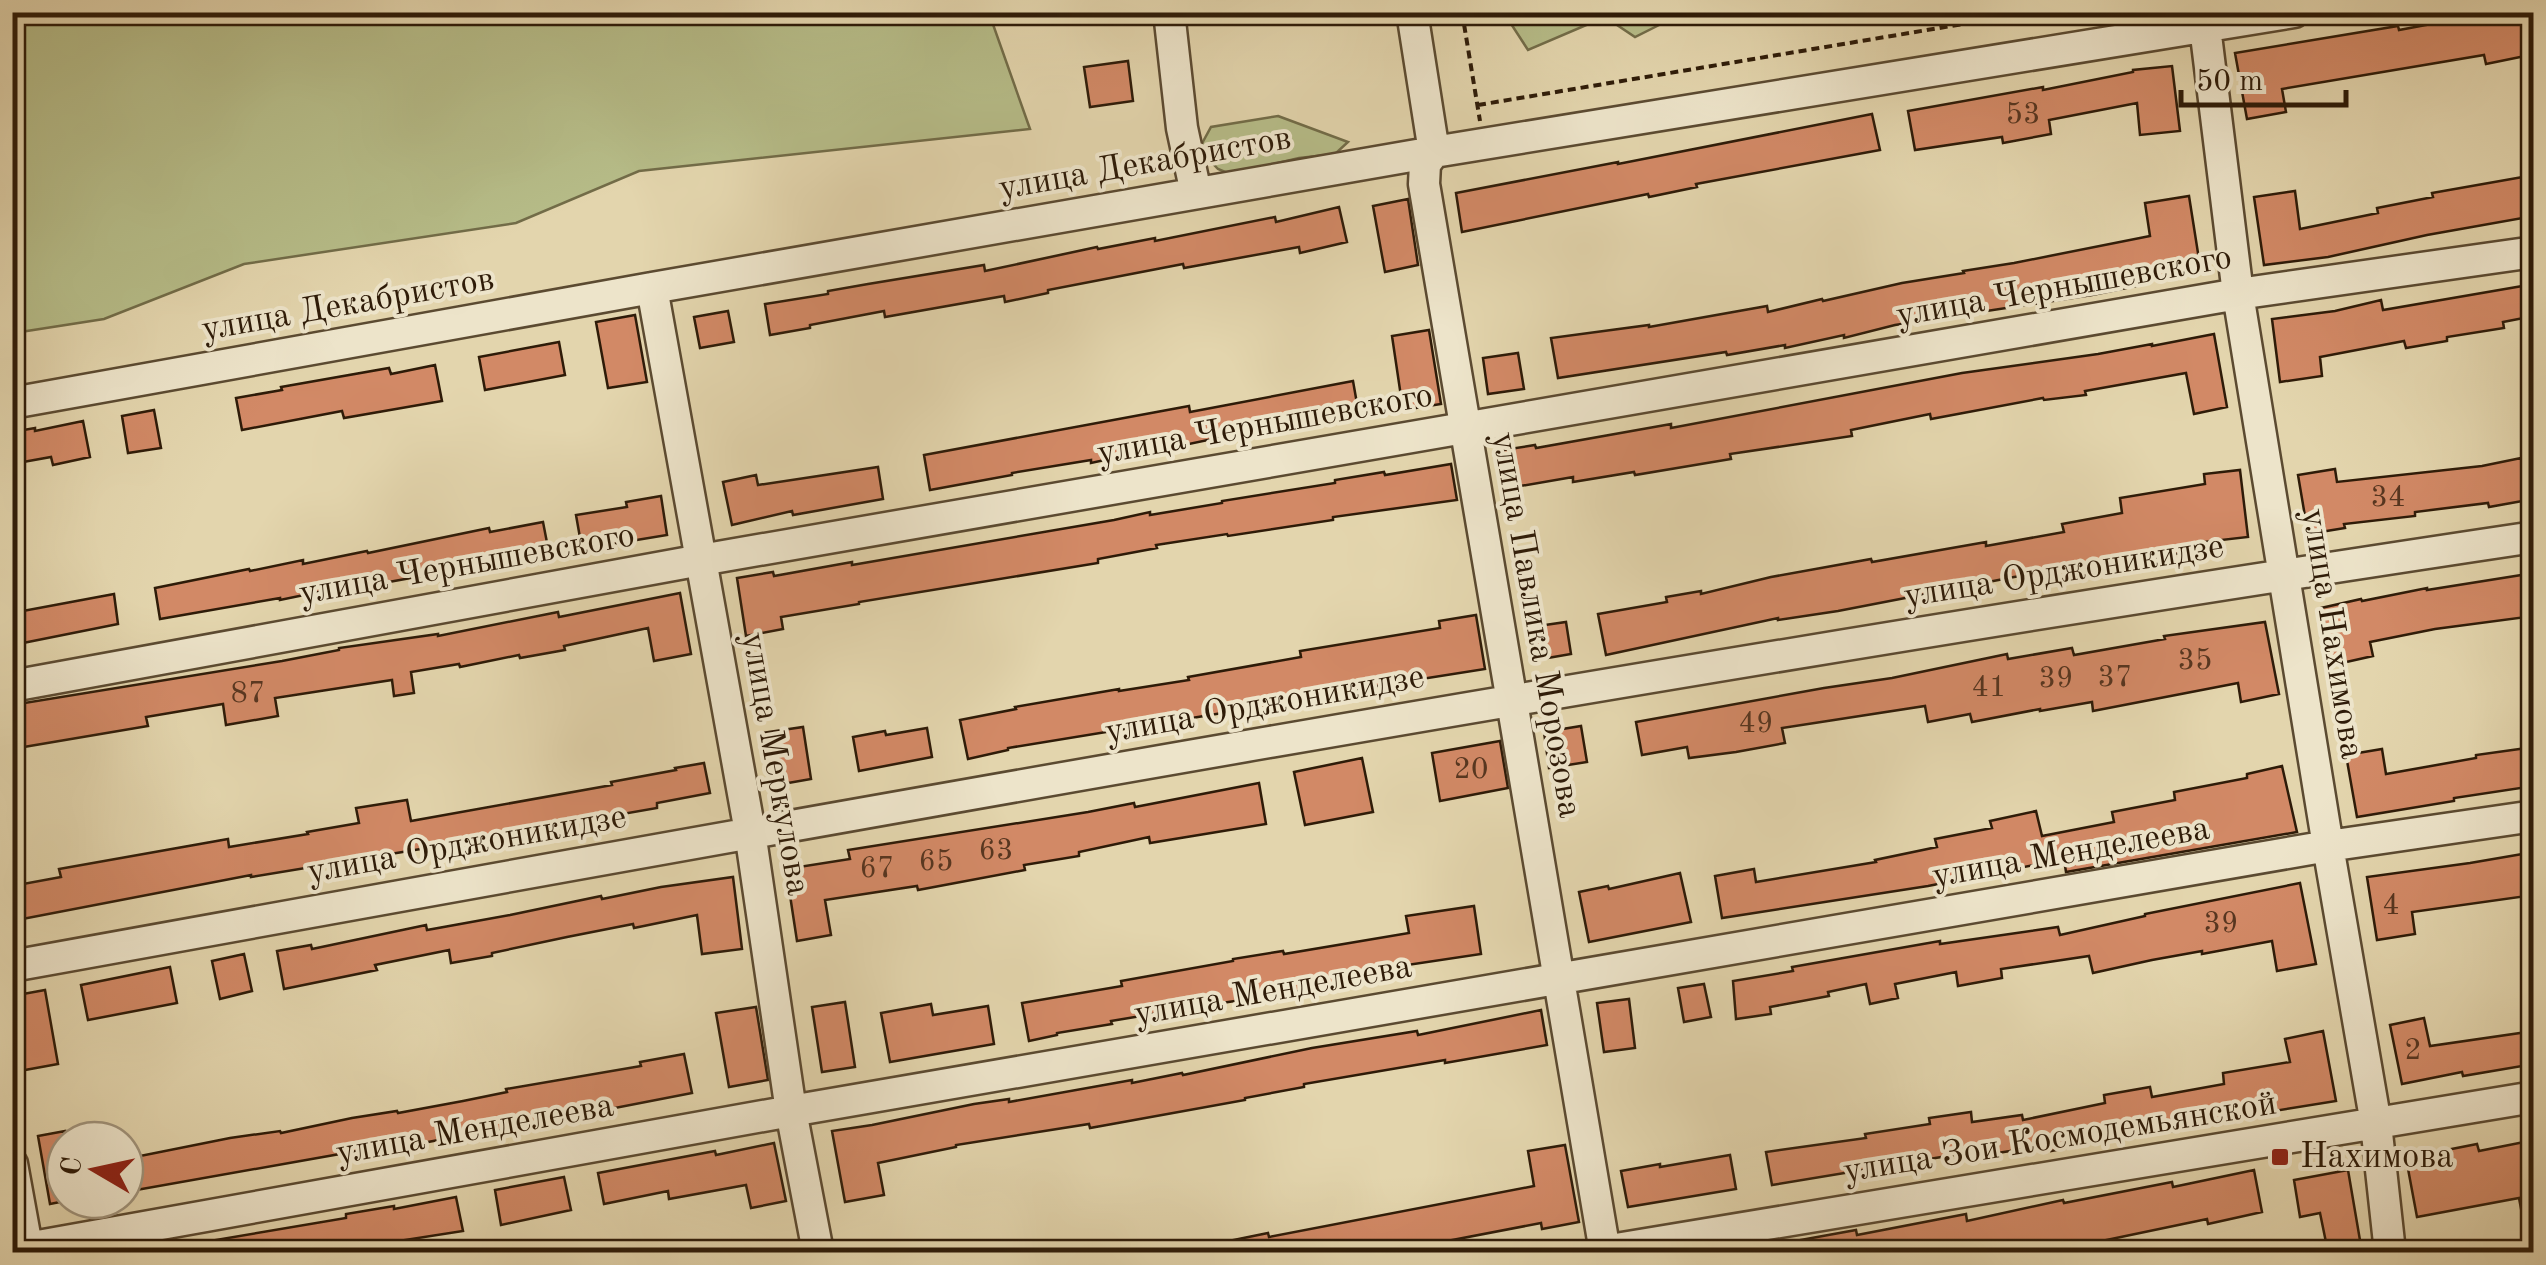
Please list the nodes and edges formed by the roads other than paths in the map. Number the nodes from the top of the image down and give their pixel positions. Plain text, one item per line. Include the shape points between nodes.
1 (1168, 12) edge
2 (1412, 12) edge
3 (2294, 12) edge
4 (2202, 20) edge
5 (1434, 152) junction
6 (1196, 193) junction
7 (2534, 252) edge
8 (652, 288) junction
9 (2238, 294) junction
10 (12, 403) edge
11 (1464, 429) junction
12 (2534, 537) edge
13 (701, 560) junction
14 (2285, 574) junction
15 (12, 686) edge
16 (1510, 701) junction
17 (2534, 816) edge
18 (750, 832) junction
19 (2328, 846) junction
20 (12, 966) edge
21 (1562, 980) junction
22 (2534, 1098) edge
23 (792, 1111) junction
24 (2376, 1124) junction
25 (12, 1164) edge
26 (28, 1250) edge
27 (818, 1252) edge
28 (1602, 1252) edge
29 (2390, 1252) edge

1 - 6 street
2 - 5 street, улица Павлика Морозова
3 - 4 street, улица Декабристов
4 - 5 street, улица Декабристов
4 - 9 street, улица Нахимова
5 - 6 street, улица Декабристов
5 - 11 street, улица Павлика Морозова via 1424,184
6 - 8 street, улица Декабристов
7 - 9 street, улица Чернышевского
8 - 10 street, улица Декабристов
8 - 13 street, улица Меркулова
9 - 11 street, улица Чернышевского
9 - 14 street, улица Нахимова
11 - 13 street, улица Чернышевского
11 - 16 street, улица Павлика Морозова
12 - 14 street, улица Орджоникидзе
13 - 15 street, улица Чернышевского
13 - 18 street, улица Меркулова
14 - 16 street, улица Орджоникидзе
14 - 19 street, улица Нахимова
16 - 18 street, улица Орджоникидзе
16 - 21 street, улица Павлика Морозова
17 - 19 street, улица Менделеева
18 - 20 street, улица Орджоникидзе
18 - 23 street, улица Меркулова
19 - 21 street, улица Менделеева
19 - 24 street, улица Нахимова
21 - 23 street, улица Менделеева
21 - 28 street, улица Павлика Морозова
22 - 24 street, улица Зои Космодемьянской
23 - 26 street, улица Менделеева
23 - 27 street, улица Меркулова
24 - 28 street, улица Зои Космодемьянской
24 - 29 street, улица Нахимова
25 - 26 street

